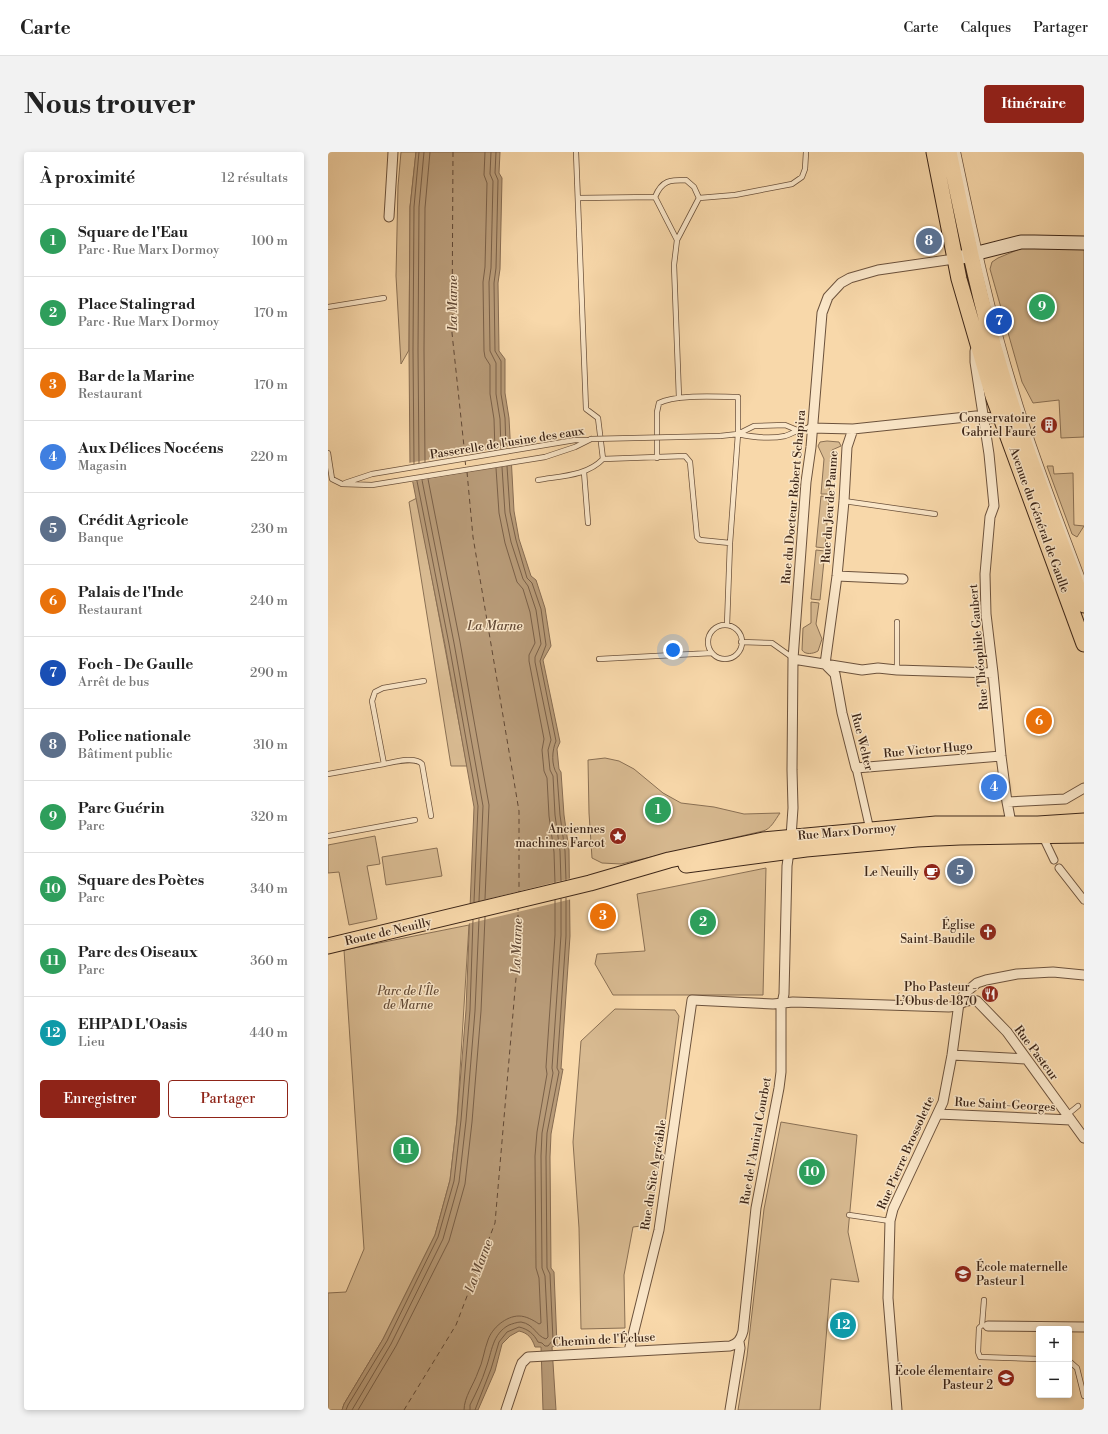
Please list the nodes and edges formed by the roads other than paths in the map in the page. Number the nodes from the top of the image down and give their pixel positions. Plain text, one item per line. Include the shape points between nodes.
1 (393, 152) edge
2 (576, 152) edge
3 (806, 152) edge
4 (934, 152) edge
5 (949, 152) edge
6 (958, 152) edge
7 (655, 197) junction
8 (578, 198) junction
9 (699, 198) junction
10 (389, 217) dead end
11 (677, 240) junction
12 (1084, 243) edge
13 (967, 256) junction
14 (384, 298) dead end
15 (328, 307) edge
16 (975, 337) junction
17 (679, 398) junction
18 (1008, 417) junction
19 (984, 418) junction
20 (812, 428) junction
21 (853, 429) junction
22 (797, 430) junction
23 (738, 434) junction
24 (591, 440) junction
25 (328, 453) edge
26 (657, 458) junction
27 (603, 459) junction
28 (1037, 466) junction
29 (584, 472) junction
30 (538, 480) dead end
31 (342, 484) junction
32 (844, 501) junction
33 (935, 514) dead end
34 (588, 523) dead end
35 (730, 543) junction
36 (1068, 549) junction
37 (837, 576) junction
38 (903, 579) dead end
39 (1084, 582) edge
40 (1084, 605) edge
41 (897, 622) dead end
42 (727, 625) junction
43 (741, 642) junction
44 (1084, 644) edge
45 (712, 653) junction
46 (599, 659) dead end
47 (793, 659) junction
48 (825, 664) junction
49 (897, 670) junction
50 (993, 673) junction
51 (424, 681) dead end
52 (1001, 756) junction
53 (384, 764) junction
54 (856, 768) junction
55 (328, 774) edge
56 (1084, 788) edge
57 (1007, 802) junction
58 (431, 816) dead end
59 (415, 820) dead end
60 (1083, 825) edge
61 (870, 830) junction
62 (1012, 830) junction
63 (1042, 835) junction
64 (328, 836) edge
65 (790, 844) junction
66 (1054, 860) dead end
67 (1059, 868) dead end
68 (590, 884) joint
69 (1084, 900) edge
70 (328, 946) edge
71 (1084, 975) edge
72 (783, 1003) junction
73 (959, 1003) junction
74 (952, 1055) junction
75 (1026, 1059) junction
76 (1078, 1106) dead end
77 (938, 1114) junction
78 (1069, 1118) junction
79 (1084, 1138) edge
80 (849, 1216) dead end
81 (890, 1221) junction
82 (984, 1300) dead end
83 (985, 1326) junction
84 (1084, 1328) edge
85 (738, 1342) junction
86 (629, 1351) junction
87 (1036, 1358) edge
88 (1070, 1362) edge
89 (1084, 1396) edge
90 (506, 1410) edge
91 (730, 1410) edge
92 (897, 1410) edge

1 - 10 street
2 - 8 lane
3 - 9 lane via 802,177 792,184 735,195
4 - 13 main road via 938,173
5 - 13 main road
6 - 13 lane
7 - 8 lane
7 - 9 lane via 658,189 668,180 686,180 694,187
7 - 11 lane
8 - 27 lane via 586,409 598,418
9 - 11 lane
11 - 17 lane via 674,264
12 - 13 main road via 1021,242
13 - 16 main road, Avenue du Général de Gaulle via 958,279
13 - 18 main road, Avenue du Général de Gaulle via 998,364
13 - 20 street, Rue du Docteur Robert Schapira via 860,274 841,283 828,297 820,324
13 - 28 lane via 995,317
14 - 15 lane
16 - 18 main road, Avenue du Général de Gaulle via 993,396
16 - 19 street, Rue Théophile Gaubert via 975,362
17 - 23 lane via 738,397
17 - 26 lane via 659,403
18 - 19 street
18 - 28 main road, Avenue du Général de Gaulle
18 - 44 main road, Avenue du Général de Gaulle
19 - 21 street via 976,416
19 - 50 street, Rue Théophile Gaubert via 994,506 990,517 984,597
20 - 21 street
20 - 22 lane
20 - 47 street, Rue du Docteur Robert Schapira
21 - 32 street, Rue du Jeu de Paume via 847,447
22 - 23 lane via 785,436 753,437
22 - 23 lane via 785,425 754,426
23 - 24 lane, bridge
23 - 35 lane
24 - 31 lane, Passerelle de l'usine des eaux via 575,440 372,474
24 - 31 lane, Passerelle de l'usine des eaux via 545,457 372,485
25 - 31 lane via 332,479
26 - 27 lane
26 - 35 lane via 685,456 690,462 697,537 700,540
27 - 29 lane via 597,466
28 - 36 main road, Avenue du Général de Gaulle
29 - 30 lane
29 - 34 lane
32 - 33 lane
32 - 37 street, Rue du Jeu de Paume
35 - 42 lane
36 - 39 lane
36 - 40 main road, Avenue du Général de Gaulle
37 - 38 street
37 - 48 street, Rue du Jeu de Paume
41 - 49 lane
42 - 43 lane via 739,633
42 - 45 lane via 717,627 710,634 708,644
43 - 45 lane via 737,652 728,658
43 - 47 lane via 772,643
45 - 46 lane
47 - 48 street
47 - 65 street, Rue du Docteur Robert Schapira via 793,808
48 - 49 street via 862,670
48 - 54 street, Rue Welter via 834,674
49 - 50 street
50 - 52 street, Rue Théophile Gaubert
51 - 53 lane via 383,688 375,692 372,701
52 - 54 street, Rue Victor Hugo
52 - 57 street, Rue Théophile Gaubert
53 - 55 lane
53 - 58 lane via 420,761
54 - 61 street, Rue Welter
56 - 57 street via 1065,799
57 - 62 street, Rue Théophile Gaubert
59 - 64 lane
60 - 62 main road, Rue Marx Dormoy
60 - 63 main road, Rue Marx Dormoy
61 - 62 main road, Rue Marx Dormoy via 936,824
61 - 65 main road, Rue Marx Dormoy
62 - 63 main road, Rue Marx Dormoy
62 - 65 main road, Rue Marx Dormoy via 917,839
63 - 66 street
65 - 68 main road, Rue Marx Dormoy via 618,875
65 - 72 street, Rue de l'Amiral Courbet via 787,866
67 - 69 street
68 - 70 main road, Route de Neuilly
71 - 73 street via 1038,972 986,980 971,987
72 - 73 street via 942,1007 953,1007
72 - 85 street, Rue de l'Amiral Courbet via 779,1088 756,1208 743,1331
72 - 86 street, Rue du Site Agréable via 692,1000 658,1230
73 - 74 street, Rue Pierre Brossolette
73 - 75 street, Rue Pasteur via 973,999 977,1001 1007,1032
74 - 75 street
74 - 77 street, Rue Pierre Brossolette via 945,1095
75 - 78 street, Rue Pasteur
76 - 78 lane
77 - 78 street, Rue Saint-Georges
77 - 81 street, Rue Pierre Brossolette via 893,1209
78 - 79 street, Rue Pasteur
80 - 81 lane
81 - 92 street, Rue Pierre Brossolette via 888,1298
82 - 83 lane
83 - 84 street
83 - 87 lane via 979,1328 980,1357
85 - 86 street, Chemin de l'Écluse via 730,1346
85 - 91 street, Rue de l'Amiral Courbet via 740,1348
86 - 90 street, Chemin de l'Écluse via 528,1357 522,1363
88 - 89 lane via 1077,1368

